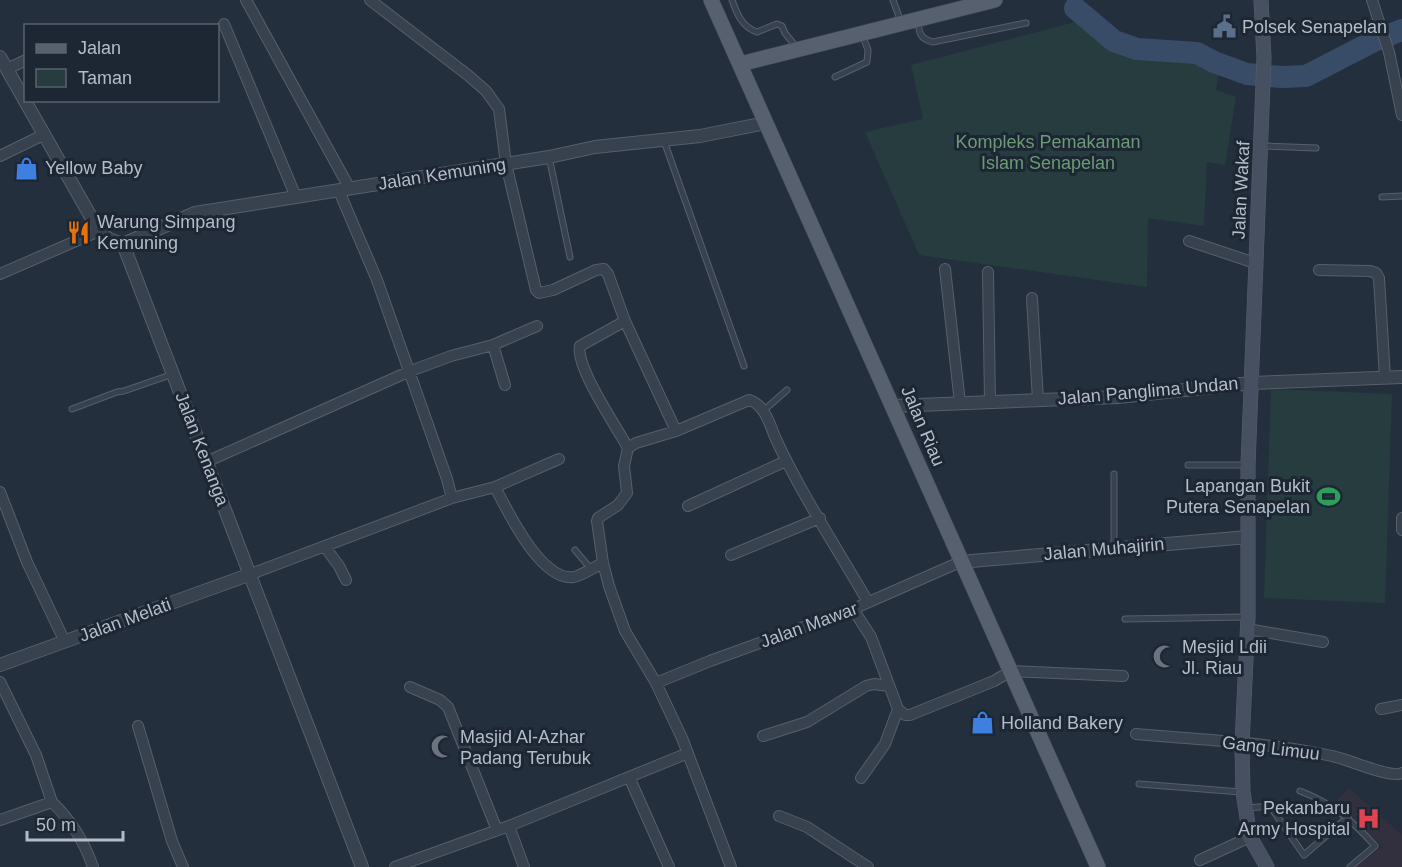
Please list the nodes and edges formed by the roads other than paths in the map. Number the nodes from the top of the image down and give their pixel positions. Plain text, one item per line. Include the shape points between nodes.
1 (246, 0) edge
2 (370, 0) edge
3 (711, 0) edge
4 (732, 0) edge
5 (893, 0) edge
6 (995, 0) edge
7 (1261, 0) edge
8 (1372, 0) edge
9 (918, 20) junction
10 (1026, 23) dead end
11 (224, 24) dead end
12 (901, 24) junction
13 (861, 32) junction
14 (798, 49) junction
15 (0, 57) edge
16 (24, 61) edge
17 (740, 64) junction
18 (7, 69) junction
19 (835, 77) dead end
20 (24, 100) edge
21 (25, 102) edge
22 (1402, 115) edge
23 (766, 123) junction
24 (43, 135) junction
25 (664, 141) junction
26 (1261, 146) junction
27 (1316, 148) dead end
28 (0, 156) edge
29 (549, 157) junction
30 (506, 164) junction
31 (345, 190) junction
32 (1402, 196) edge
33 (296, 197) junction
34 (1382, 197) dead end
35 (99, 231) junction
36 (1189, 241) dead end
37 (123, 244) junction
38 (570, 257) dead end
39 (1255, 263) junction
40 (945, 269) dead end
41 (1319, 270) dead end
42 (988, 272) dead end
43 (0, 274) edge
44 (1032, 298) dead end
45 (625, 321) junction
46 (537, 327) dead end
47 (493, 345) junction
48 (744, 366) dead end
49 (408, 372) junction
50 (172, 374) junction
51 (1402, 377) edge
52 (1385, 378) junction
53 (1252, 383) junction
54 (506, 385) dead end
55 (787, 390) dead end
56 (1038, 400) junction
57 (990, 402) junction
58 (960, 403) junction
59 (893, 406) junction
60 (72, 409) dead end
61 (762, 411) junction
62 (676, 431) junction
63 (628, 448) junction
64 (559, 459) dead end
65 (786, 460) junction
66 (206, 462) junction
67 (1188, 465) dead end
68 (1248, 465) junction
69 (1114, 474) dead end
70 (495, 487) junction
71 (0, 492) edge
72 (452, 498) junction
73 (688, 506) dead end
74 (820, 518) junction
75 (1402, 518) edge
76 (1402, 530) edge
77 (1248, 537) junction
78 (325, 546) junction
79 (1114, 547) junction
80 (575, 550) dead end
81 (731, 555) dead end
82 (960, 562) junction
83 (603, 563) junction
84 (591, 569) junction
85 (251, 574) junction
86 (346, 580) dead end
87 (868, 603) junction
88 (853, 609) junction
89 (1125, 619) dead end
90 (1247, 623) junction
91 (65, 642) junction
92 (1323, 642) dead end
93 (0, 665) edge
94 (1011, 671) junction
95 (1124, 676) dead end
96 (0, 682) edge
97 (656, 683) junction
98 (889, 686) junction
99 (410, 687) dead end
100 (1402, 705) edge
101 (898, 708) junction
102 (1381, 709) dead end
103 (138, 726) dead end
104 (1136, 735) dead end
105 (763, 736) dead end
106 (1242, 744) junction
107 (688, 753) junction
108 (1402, 773) edge
109 (629, 777) junction
110 (861, 778) dead end
111 (1139, 784) dead end
112 (1300, 791) dead end
113 (1243, 792) junction
114 (52, 802) junction
115 (1245, 808) junction
116 (779, 816) dead end
117 (1348, 817) junction
118 (0, 820) edge
119 (509, 826) junction
120 (497, 830) junction
121 (1250, 837) junction
122 (1200, 860) dead end
123 (93, 867) edge
124 (183, 867) edge
125 (362, 867) edge
126 (395, 867) edge
127 (524, 867) edge
128 (669, 867) edge
129 (731, 867) edge
130 (867, 867) edge
131 (1098, 867) edge
132 (1267, 867) edge
133 (1350, 867) edge

1 - 31 street
2 - 30 street via 486,90 499,110
3 - 17 main road, Jalan Riau
4 - 14 lane via 745,26 757,32 777,24 782,26
5 - 12 lane
6 - 9 main road
7 - 26 main road, Jalan Wakaf
8 - 22 street via 1389,52
9 - 10 lane via 919,34 933,42
9 - 12 main road
11 - 33 street
12 - 13 main road
13 - 14 main road
13 - 19 lane via 868,50 867,62
14 - 17 main road
15 - 18 street
16 - 18 street
17 - 23 main road, Jalan Riau
18 - 20 street
21 - 24 street
23 - 25 street, Jalan Kemuning
23 - 59 main road, Jalan Riau
24 - 28 street
24 - 35 street
25 - 29 street, Jalan Kemuning via 595,147
25 - 48 lane
26 - 27 lane
26 - 39 main road, Jalan Wakaf
29 - 30 street, Jalan Kemuning
29 - 38 lane
30 - 31 street, Jalan Kemuning
30 - 45 street via 538,293 604,270
31 - 33 street, Jalan Kemuning
31 - 49 street
32 - 34 lane
33 - 37 street, Jalan Kemuning via 195,213
35 - 37 street
35 - 43 street
36 - 39 street
37 - 50 street, Jalan Kenanga
39 - 53 main road, Jalan Wakaf
40 - 58 street
41 - 52 street via 1376,273
42 - 57 street
44 - 56 street
45 - 62 street
45 - 63 street via 580,346 579,353
46 - 47 street
47 - 49 street
47 - 54 street
49 - 66 street
49 - 72 street
50 - 60 lane
50 - 66 street, Jalan Kenanga
51 - 52 street, Jalan Panglima Undan
52 - 53 street, Jalan Panglima Undan
53 - 56 street, Jalan Panglima Undan via 1118,397
53 - 68 main road, Jalan Wakaf
55 - 61 lane
56 - 57 street, Jalan Panglima Undan
57 - 58 street, Jalan Panglima Undan
58 - 59 street, Jalan Panglima Undan
59 - 82 main road, Jalan Riau
61 - 62 street via 750,400
61 - 65 street
62 - 63 street
63 - 83 street via 624,466 627,493 597,521
64 - 70 street
65 - 73 street
65 - 74 street
66 - 85 street, Jalan Kenanga
67 - 68 lane
68 - 77 main road, Jalan Wakaf
69 - 79 lane
70 - 72 street
70 - 84 street via 514,525 550,569 561,576 574,577
71 - 91 street
72 - 78 street
74 - 81 street
74 - 87 street
75 - 76 street
77 - 79 street, Jalan Muhajirin
77 - 90 main road, Jalan Wakaf
78 - 85 street
78 - 86 street
79 - 82 street, Jalan Muhajirin
80 - 84 lane
82 - 87 street, Jalan Mawar
82 - 94 main road, Jalan Riau
83 - 84 street
83 - 97 street via 625,631
85 - 91 street, Jalan Melati
85 - 125 street, Jalan Kenanga
87 - 88 street, Jalan Mawar
88 - 97 street, Jalan Mawar
88 - 98 street via 871,637
89 - 90 lane
90 - 92 street
90 - 106 main road, Jalan Wakaf
91 - 93 street, Jalan Melati
94 - 95 street
94 - 101 street via 910,715
94 - 131 main road, Jalan Riau
96 - 114 street via 36,756
97 - 107 street
98 - 101 street
98 - 105 street via 866,686 807,722
99 - 120 street via 448,707
100 - 102 street
101 - 110 street via 881,751
103 - 124 street
104 - 106 street, Gang Limuu
106 - 108 street, Gang Limuu via 1333,756 1396,776
106 - 113 main road, Jalan Wakaf
107 - 109 street
107 - 129 street
109 - 119 street
109 - 128 street
111 - 113 lane
112 - 117 lane
113 - 115 main road, Jalan Wakaf
114 - 118 street
114 - 123 street via 73,824
115 - 117 lane via 1270,806 1304,855
115 - 121 main road, Jalan Wakaf
116 - 130 street via 807,827
117 - 133 lane via 1375,846
119 - 120 street
119 - 127 street
120 - 126 street
121 - 122 street
121 - 132 main road, Jalan Wakaf

